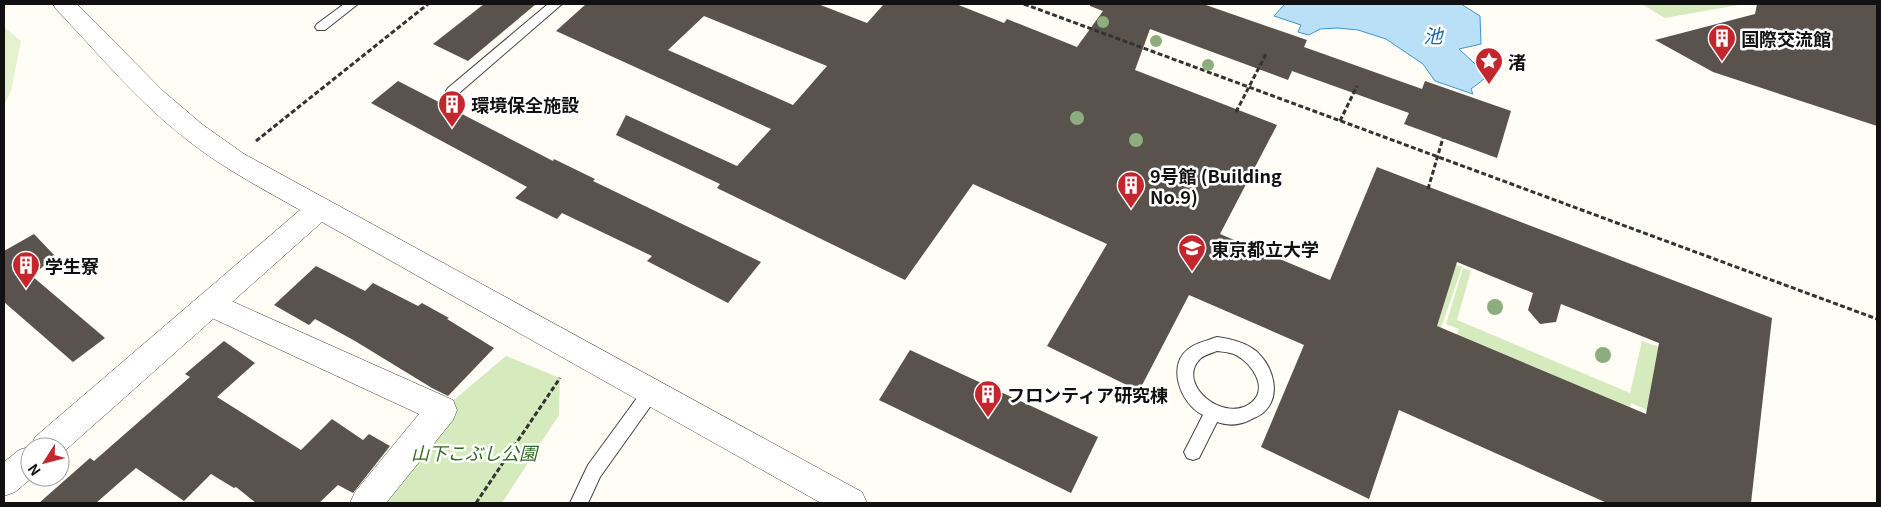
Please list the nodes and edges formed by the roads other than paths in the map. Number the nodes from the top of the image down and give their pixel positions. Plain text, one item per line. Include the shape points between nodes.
1 (64, 4) edge
2 (352, 4) edge
3 (556, 4) edge
4 (321, 27) dead end
5 (453, 91) dead end
6 (320, 208) junction
7 (210, 304) junction
8 (651, 392) junction
9 (1213, 413) junction
10 (57, 437) edge
11 (1193, 452) dead end
12 (20, 468) edge
13 (4, 481) edge
14 (366, 503) edge
15 (578, 503) edge
16 (851, 503) edge

1 - 6 street via 154,97 194,132 235,161
2 - 4 lane
3 - 5 lane
6 - 7 street
6 - 8 street
7 - 10 street
7 - 14 street via 442,410
8 - 15 lane via 594,471
8 - 16 street
9 - 9 lane via 1191,396 1184,372 1194,353 1204,347 1230,346 1254,358 1262,369 1266,393 1261,404 1241,416
9 - 11 lane
12 - 13 street

